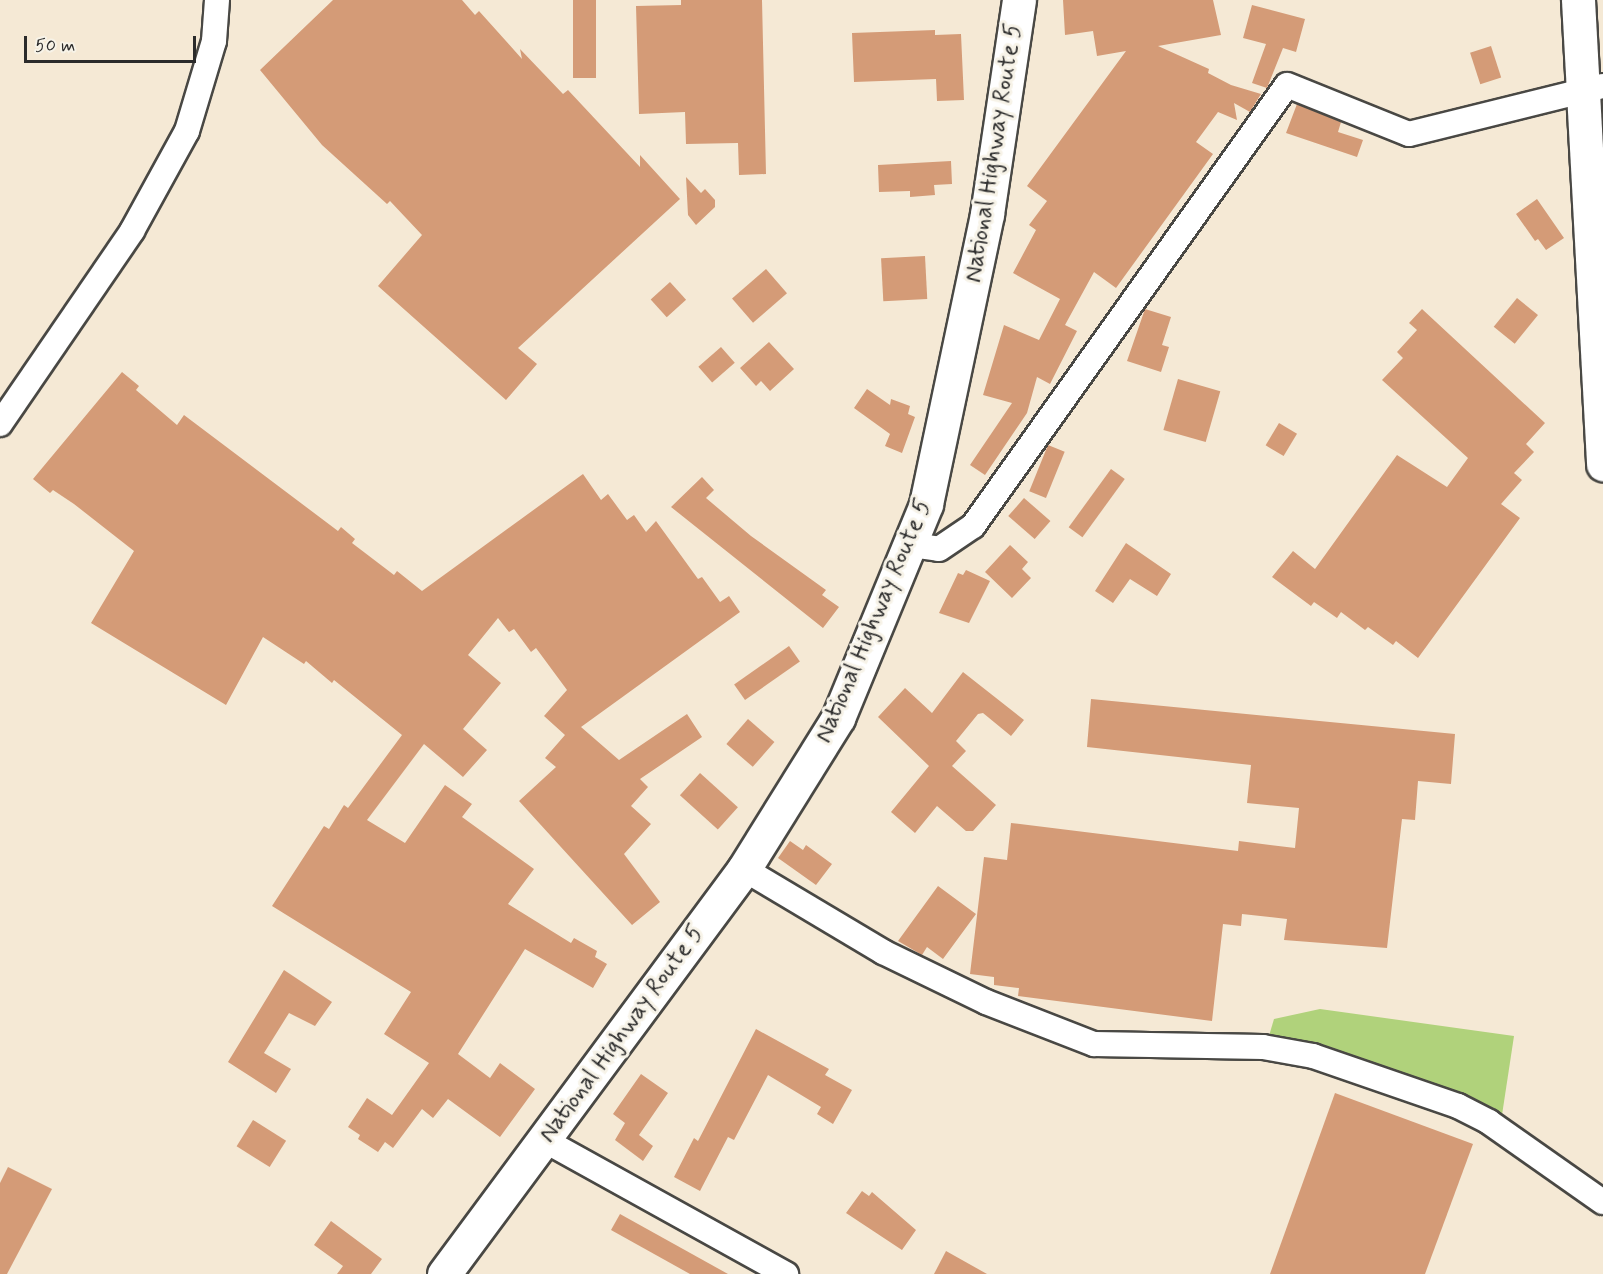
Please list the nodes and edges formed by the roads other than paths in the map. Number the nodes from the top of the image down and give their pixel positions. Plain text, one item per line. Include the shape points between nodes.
1 (217, 0) edge
2 (1019, 0) edge
3 (1578, 0) edge
4 (1593, 89) edge
5 (0, 424) edge
6 (1603, 464) edge
7 (912, 545) junction
8 (744, 869) junction
9 (544, 1140) junction
10 (1603, 1202) edge
11 (444, 1274) edge
12 (786, 1274) edge

1 - 5 street via 214,41 187,130 132,231
2 - 7 highway, National Highway Route 5 via 987,214 926,504
3 - 4 highway
4 - 6 highway
4 - 7 street via 1408,134 1287,85 973,526 939,549
7 - 8 highway, National Highway Route 5 via 838,718
8 - 9 highway, National Highway Route 5
8 - 10 street via 883,952 986,1002 1094,1044 1263,1047 1313,1056 1458,1106 1489,1122
9 - 11 highway, National Highway Route 5
9 - 12 street

